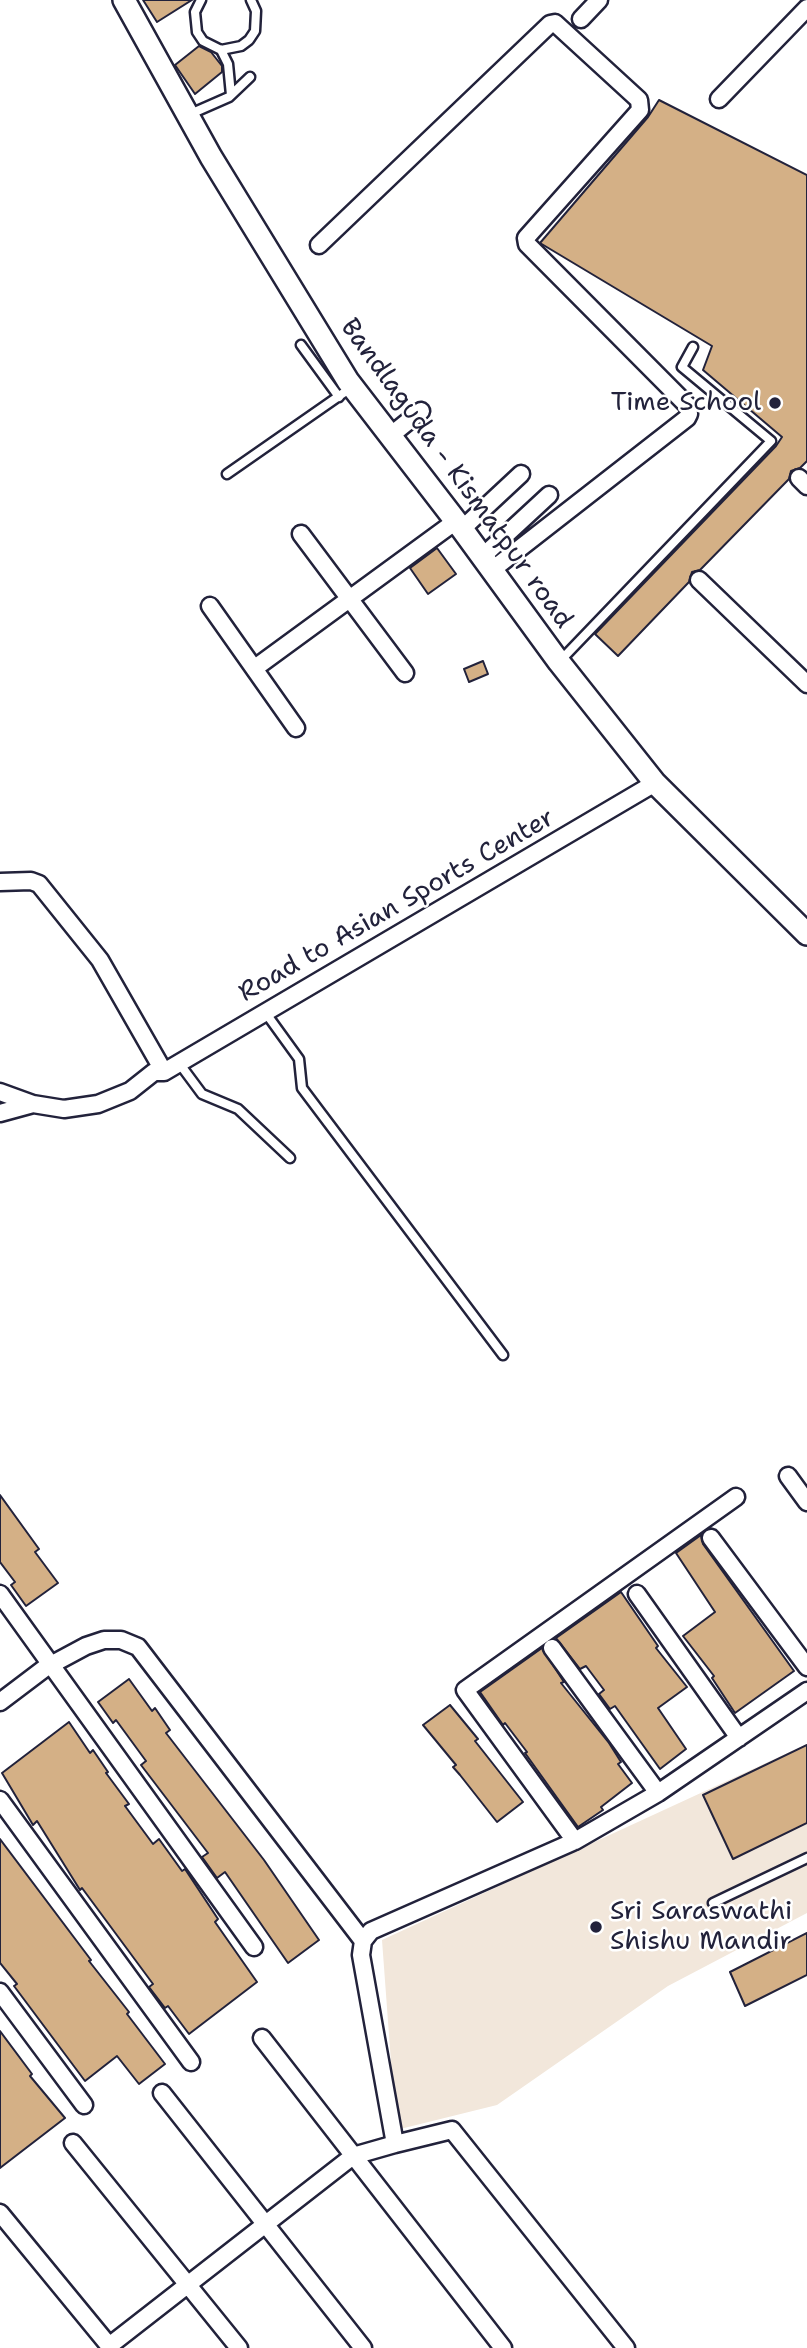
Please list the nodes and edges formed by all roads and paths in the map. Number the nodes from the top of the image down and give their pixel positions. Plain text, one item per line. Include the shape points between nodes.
1 (124, 0) edge
2 (201, 0) edge
3 (251, 0) edge
4 (599, 0) edge
5 (807, 8) edge
6 (581, 19) dead end
7 (221, 50) junction
8 (250, 78) dead end
9 (231, 95) junction
10 (719, 99) dead end
11 (188, 115) junction
12 (319, 244) dead end
13 (300, 345) dead end
14 (694, 347) dead end
15 (346, 392) junction
16 (421, 411) dead end
17 (390, 436) junction
18 (227, 474) dead end
19 (521, 474) dead end
20 (549, 495) dead end
21 (459, 525) junction
22 (301, 534) dead end
23 (487, 564) junction
24 (699, 580) dead end
25 (351, 598) junction
26 (210, 606) dead end
27 (559, 662) junction
28 (255, 668) junction
29 (405, 673) dead end
30 (807, 684) edge
31 (296, 728) dead end
32 (655, 783) junction
33 (0, 882) edge
34 (807, 934) edge
35 (265, 1012) junction
36 (179, 1063) junction
37 (164, 1072) junction
38 (0, 1092) edge
39 (33, 1104) junction
40 (0, 1113) edge
41 (289, 1158) dead end
42 (503, 1355) dead end
43 (788, 1476) dead end
44 (736, 1497) dead end
45 (807, 1502) edge
46 (711, 1538) dead end
47 (0, 1594) edge
48 (637, 1594) dead end
49 (552, 1648) dead end
50 (51, 1665) junction
51 (807, 1667) edge
52 (807, 1692) edge
53 (0, 1702) edge
54 (739, 1738) junction
55 (658, 1793) junction
56 (0, 1800) edge
57 (575, 1842) junction
58 (807, 1858) edge
59 (713, 1903) dead end
60 (363, 1941) junction
61 (254, 1947) dead end
62 (0, 1992) edge
63 (262, 2038) dead end
64 (191, 2062) dead end
65 (162, 2093) dead end
66 (84, 2105) dead end
67 (73, 2143) dead end
68 (395, 2144) junction
69 (353, 2156) junction
70 (0, 2213) edge
71 (265, 2223) junction
72 (188, 2284) junction
73 (110, 2347) edge
74 (239, 2348) edge
75 (363, 2348) edge
76 (503, 2348) edge
77 (626, 2348) edge

1 - 11 street, Bandlaguda - Kismatpur road
2 - 7 lane via 195,12 197,32 203,41
3 - 7 lane via 256,11 255,31 241,46
4 - 6 street
5 - 10 street
7 - 9 lane via 228,64
8 - 9 lane
9 - 11 lane
11 - 15 street, Bandlaguda - Kismatpur road
12 - 23 street via 550,24 555,23 639,100 640,110 526,238 688,406 689,414
13 - 15 lane
14 - 27 lane via 682,367 771,442
15 - 17 street, Bandlaguda - Kismatpur road
15 - 18 lane
16 - 17 street
17 - 21 street, Bandlaguda - Kismatpur road
19 - 21 street
20 - 23 street
21 - 23 street, Bandlaguda - Kismatpur road
21 - 25 street
22 - 25 street
23 - 27 street, Bandlaguda - Kismatpur road
24 - 30 street
25 - 28 street
25 - 29 street
26 - 28 street
27 - 32 street, Bandlaguda - Kismatpur road
28 - 31 street
32 - 34 street, Bandlaguda - Kismatpur road
32 - 35 street, Road to Asian Sports Center
33 - 37 street via 39,884 100,960
35 - 36 street, Road to Asian Sports Center
35 - 42 lane via 299,1059 302,1088
36 - 37 street, Road to Asian Sports Center
36 - 41 lane via 202,1094 238,1109
37 - 39 street, Road to Asian Sports Center via 153,1072 130,1091 98,1104 64,1109
38 - 39 street
39 - 40 street
43 - 45 street
44 - 57 street via 465,1690
46 - 51 street
47 - 50 street
48 - 54 street
49 - 55 street
50 - 53 street
50 - 60 street via 104,1640 138,1647
50 - 61 street
52 - 54 street
54 - 55 street
55 - 57 street
56 - 64 street
57 - 60 street via 371,1931
58 - 59 lane
60 - 68 street via 361,1955
62 - 66 street
63 - 69 street
65 - 71 street
67 - 72 street
68 - 69 street
68 - 77 street via 452,2130
69 - 71 street
69 - 76 street
70 - 73 street
71 - 72 street
71 - 75 street
72 - 73 street
72 - 74 street

